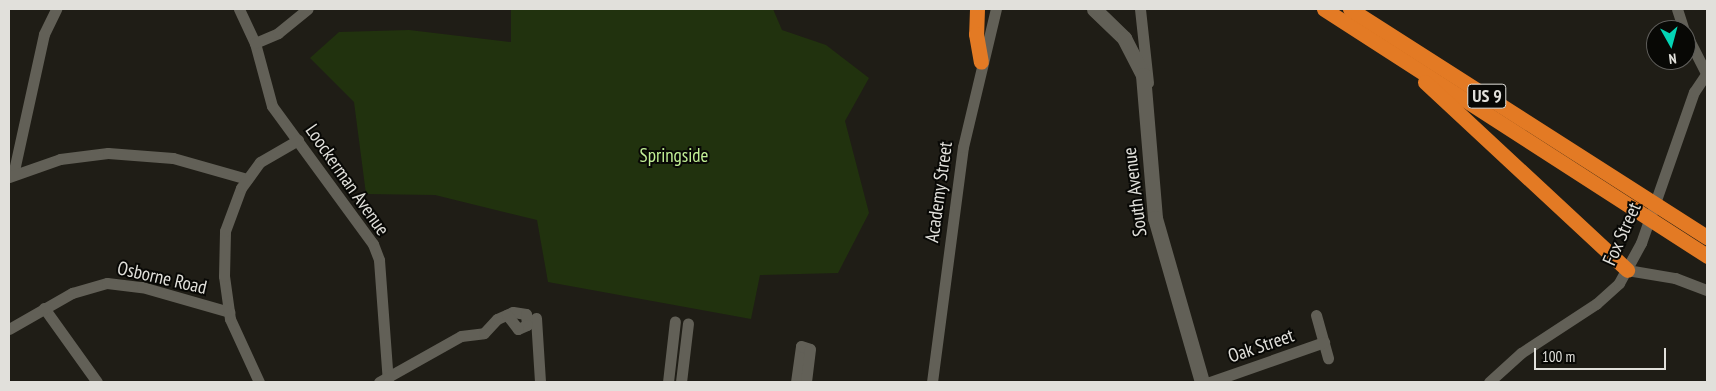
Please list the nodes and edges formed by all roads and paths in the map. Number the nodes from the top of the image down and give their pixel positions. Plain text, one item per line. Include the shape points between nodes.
1 (56, 9) edge
2 (239, 9) edge
3 (308, 9) edge
4 (977, 9) edge
5 (996, 9) edge
6 (1094, 9) edge
7 (1103, 9) edge
8 (1140, 9) edge
9 (1324, 9) edge
10 (1350, 9) edge
11 (1124, 38) junction
12 (254, 43) junction
13 (1696, 54) edge
14 (1397, 55) junction
15 (981, 62) junction
16 (1707, 75) edge
17 (1146, 100) junction
18 (298, 140) junction
19 (11, 176) edge
20 (247, 179) junction
21 (1622, 191) junction
22 (1688, 233) junction
23 (1707, 237) edge
24 (1707, 256) edge
25 (1627, 270) junction
26 (1707, 290) edge
27 (44, 308) junction
28 (229, 312) junction
29 (507, 315) dead end
30 (1316, 315) dead end
31 (536, 318) dead end
32 (675, 321) dead end
33 (688, 323) dead end
34 (9, 329) edge
35 (1324, 342) junction
36 (1328, 358) dead end
37 (385, 381) edge
38 (98, 382) edge
39 (259, 382) edge
40 (540, 382) edge
41 (668, 382) edge
42 (681, 382) edge
43 (796, 382) edge
44 (806, 382) edge
45 (932, 382) edge
46 (1202, 382) edge
47 (1210, 382) edge
48 (1489, 382) edge

1 - 19 street via 44,34
2 - 12 street, Loockerman Avenue
3 - 12 street via 278,33
4 - 15 highway via 976,34
5 - 15 street, Academy Street
6 - 11 street, South Avenue
7 - 11 street
8 - 17 street via 1148,71
9 - 14 highway, US 9
10 - 21 highway, US 9
11 - 17 street, South Avenue via 1139,65
12 - 18 street, Loockerman Avenue via 269,99
13 - 16 street
14 - 21 highway, US 9
14 - 25 highway
15 - 45 street, Academy Street via 959,174
16 - 25 street, Fox Street via 1694,92 1641,243
17 - 46 street, South Avenue via 1155,218
18 - 20 street via 260,162
18 - 37 street, Loockerman Avenue via 373,244 379,260
19 - 20 street via 60,159 108,153 152,154
20 - 28 street via 225,231 224,276
21 - 22 highway, US 9
22 - 23 highway
22 - 24 highway, US 9
25 - 26 street via 1675,278
25 - 48 street, Fox Street via 1596,304 1521,353
27 - 28 street, Osborne Road via 91,285 107,283 142,287
27 - 34 street, Osborne Road
27 - 38 street
28 - 39 street
29 - 37 street via 497,319 484,333 461,336
30 - 35 street
31 - 40 street
32 - 41 street
33 - 42 street
35 - 36 street
35 - 47 street, Oak Street
43 - 44 street via 801,346 810,349

